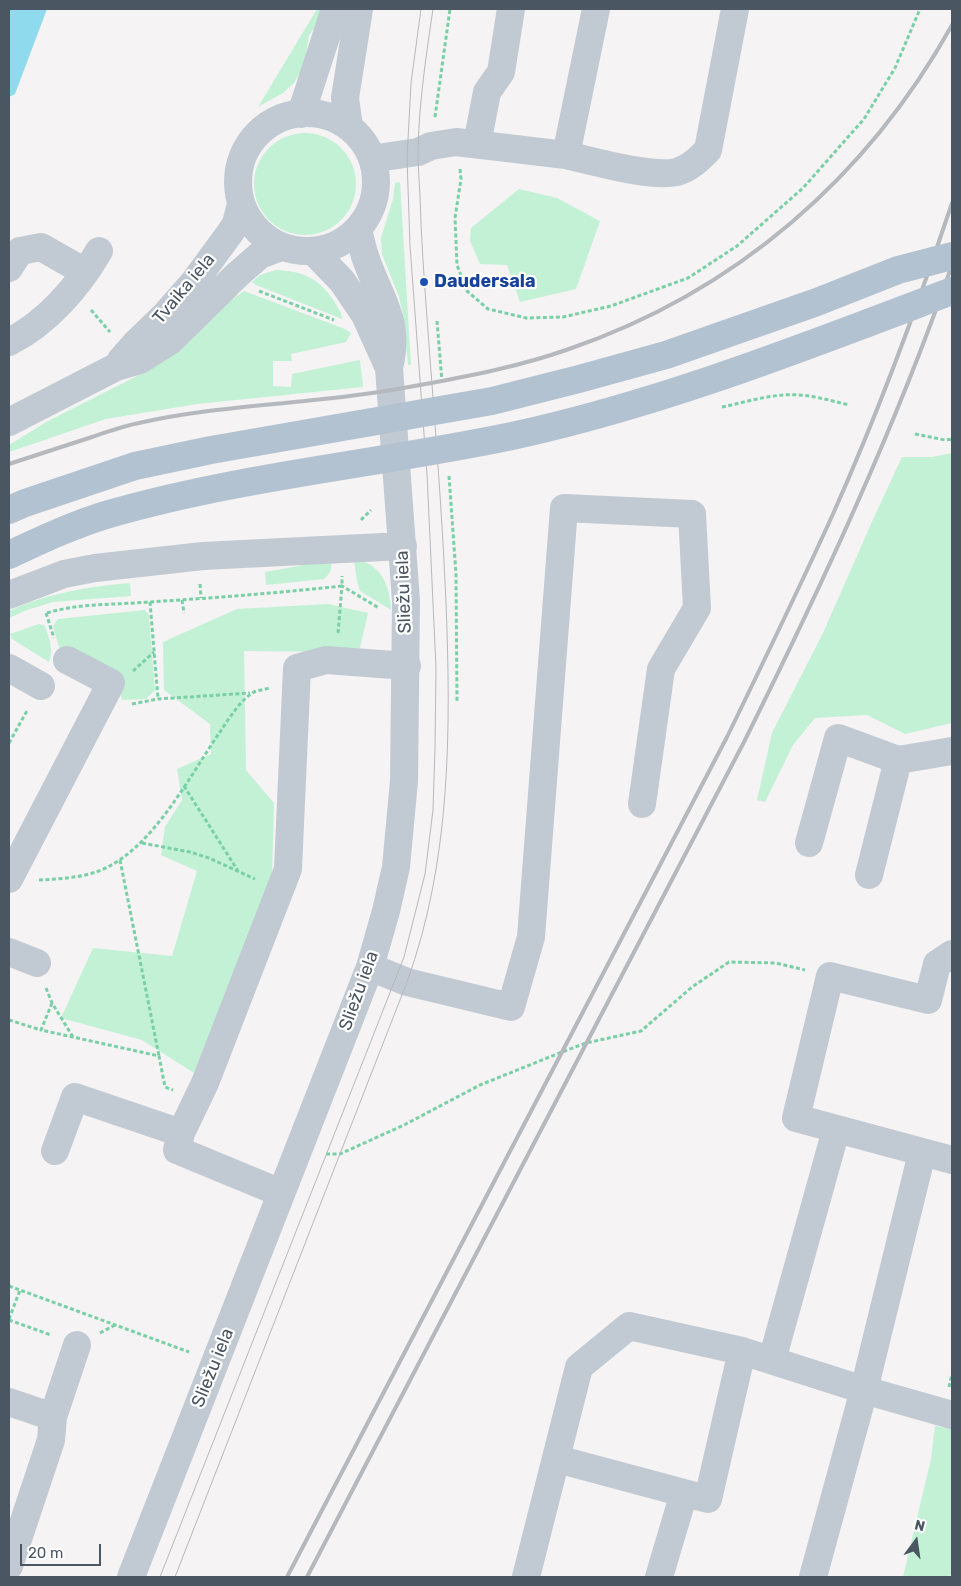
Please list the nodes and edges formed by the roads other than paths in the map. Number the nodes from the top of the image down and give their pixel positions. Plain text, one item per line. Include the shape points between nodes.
1 (335, 9) edge
2 (359, 9) edge
3 (511, 9) edge
4 (596, 9) edge
5 (735, 9) edge
6 (301, 114) junction
7 (349, 128) junction
8 (455, 144) junction
9 (566, 155) junction
10 (373, 161) junction
11 (242, 204) junction
12 (358, 229) junction
13 (952, 237) edge
14 (281, 247) junction
15 (314, 252) junction
16 (952, 256) edge
17 (9, 268) edge
18 (898, 270) junction
19 (952, 291) edge
20 (9, 342) edge
21 (116, 367) junction
22 (389, 368) junction
23 (9, 422) edge
24 (9, 510) edge
25 (403, 546) junction
26 (9, 555) edge
27 (9, 595) edge
28 (67, 660) dead end
29 (407, 666) junction
30 (9, 668) edge
31 (41, 686) road end
32 (946, 752) edge
33 (898, 760) junction
34 (642, 804) dead end
35 (809, 843) dead end
36 (869, 876) dead end
37 (22, 880) edge
38 (9, 952) edge
39 (952, 954) edge
40 (37, 963) road end
41 (370, 968) junction
42 (836, 1130) junction
43 (181, 1133) junction
44 (54, 1151) dead end
45 (922, 1153) junction
46 (952, 1160) edge
47 (281, 1193) junction
48 (77, 1345) road end
49 (742, 1351) junction
50 (772, 1360) junction
51 (864, 1390) junction
52 (9, 1402) edge
53 (952, 1415) edge
54 (53, 1417) junction
55 (557, 1459) junction
56 (684, 1493) junction
57 (9, 1566) edge
58 (131, 1577) edge
59 (526, 1577) edge
60 (659, 1577) edge
61 (813, 1577) edge

1 - 6 street
2 - 7 street via 345,98
3 - 8 street via 501,72
4 - 9 street
5 - 9 street via 708,150 696,163 678,172 661,174
6 - 7 street via 333,118
6 - 11 street via 272,122 255,135 243,154 237,175 237,192
7 - 10 street via 366,146
8 - 9 street
8 - 10 street
10 - 12 street via 376,190 370,212
11 - 14 street via 247,218 261,235
11 - 21 street, Tvaika iela via 236,224 194,282
12 - 15 street via 344,242
12 - 22 street, Sliežu iela via 394,334
13 - 18 main road, bridge
14 - 15 street via 296,252
14 - 21 street, Tvaika iela via 260,255 170,341 140,360
15 - 22 street, Sliežu iela via 342,281 365,315
16 - 18 main road, bridge
17 - 20 street via 20,251 41,247 92,262 58,306
18 - 24 main road, bridge via 666,355 579,380 492,401 135,466
19 - 26 main road, bridge via 727,375 594,417 509,436 174,498 108,515
21 - 23 street, Tvaika iela
22 - 25 street, Sliežu iela
25 - 27 street via 203,556 95,568 64,574
25 - 29 street, Sliežu iela
28 - 37 street via 111,683
29 - 41 street, Sliežu iela via 404,780 396,867
29 - 43 street via 326,660 297,668 288,869
30 - 31 street
32 - 33 street
33 - 35 street via 838,738
33 - 36 street
34 - 41 street via 661,669 697,608 692,514 564,508 531,937 511,1007 407,982
38 - 40 street
39 - 42 street via 937,964 928,1000 830,976 796,1118
41 - 47 street, Sliežu iela
42 - 45 street
42 - 50 street
43 - 44 street via 75,1097
43 - 47 street via 178,1150
45 - 46 street
45 - 51 street
47 - 58 street, Sliežu iela
48 - 54 street
49 - 50 street
49 - 55 street via 629,1326 579,1368
49 - 56 street via 708,1499
50 - 51 street
51 - 53 street
51 - 61 street
52 - 54 street
54 - 57 street via 51,1440
55 - 56 street
55 - 59 street
56 - 60 street

